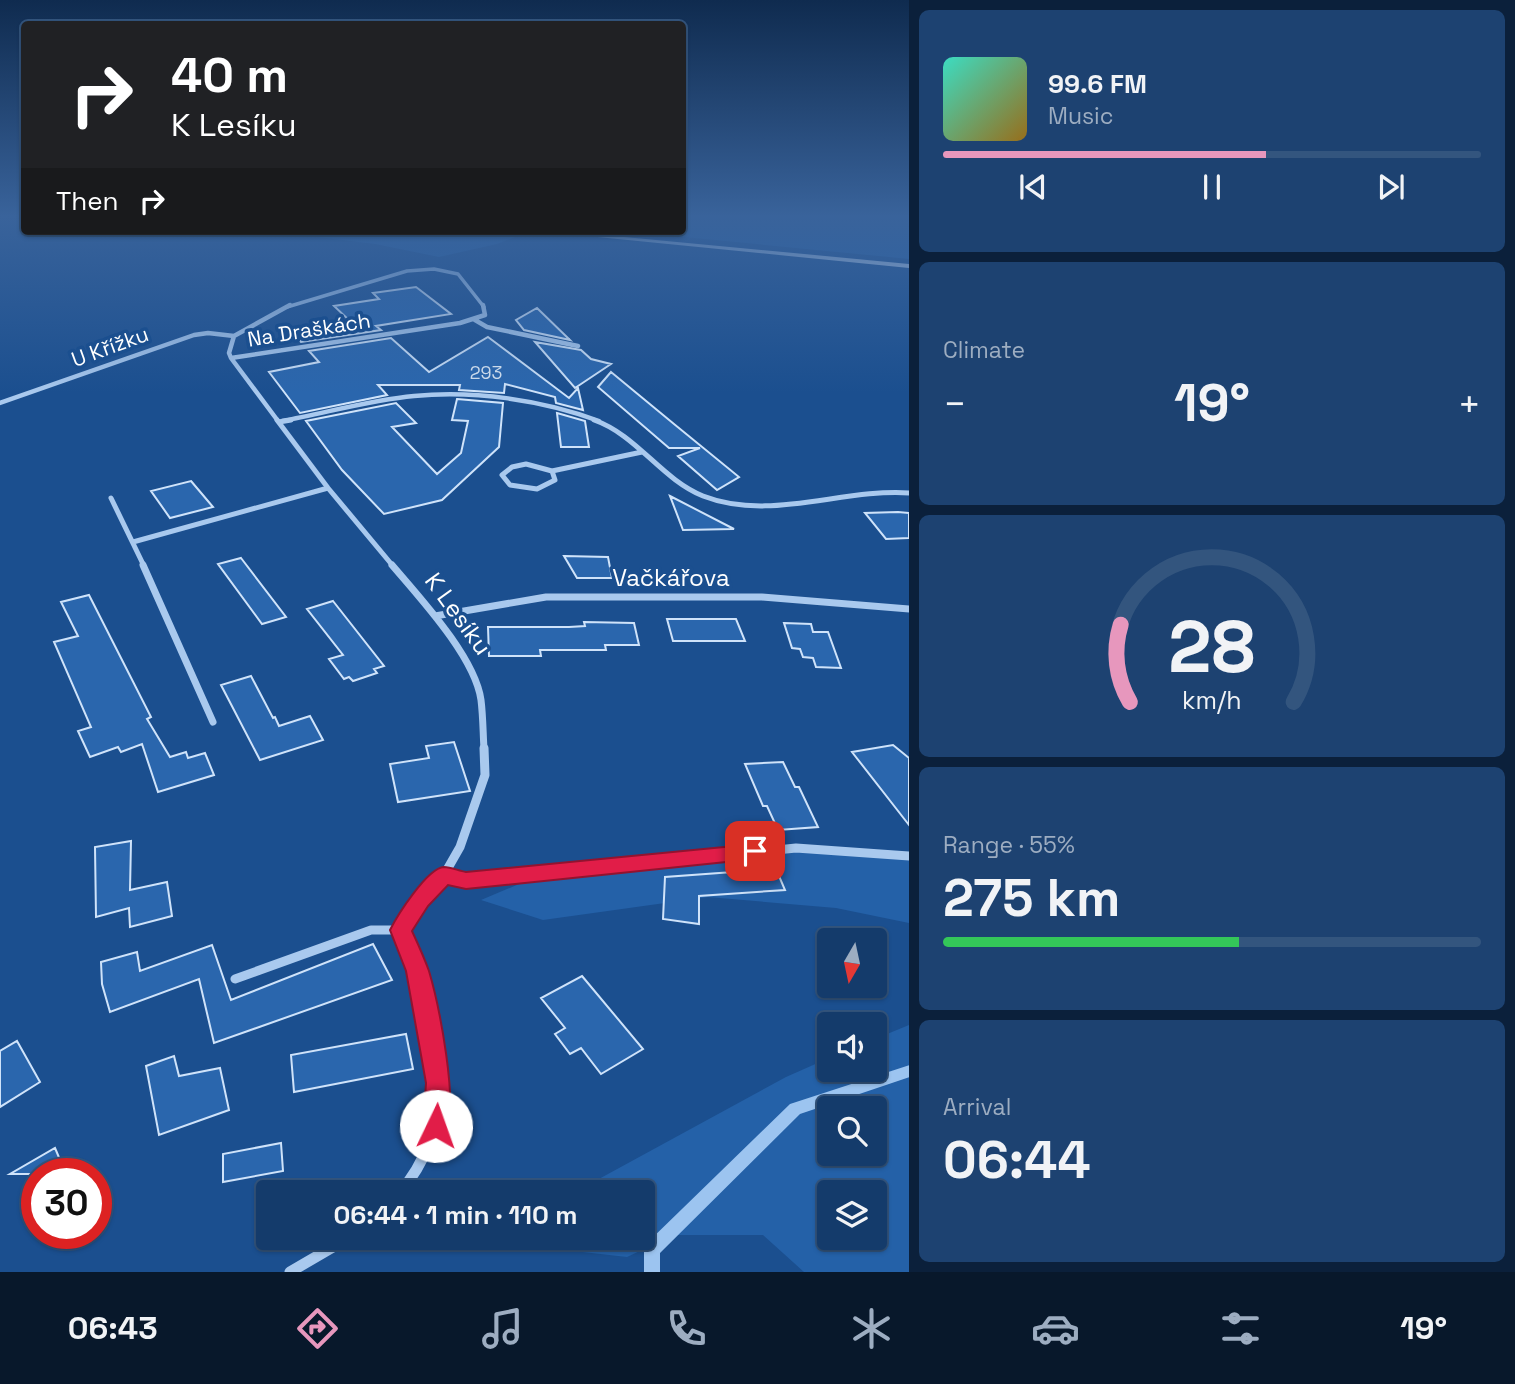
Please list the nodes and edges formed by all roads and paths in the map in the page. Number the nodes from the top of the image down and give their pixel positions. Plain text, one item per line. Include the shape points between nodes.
1 (395, 274) edge
2 (458, 274) edge
3 (475, 320) junction
4 (234, 336) junction
5 (578, 346) dead end
6 (231, 358) junction
7 (0, 403) edge
8 (279, 422) junction
9 (642, 452) junction
10 (552, 471) junction
11 (328, 488) junction
12 (909, 493) edge
13 (111, 498) dead end
14 (133, 542) junction
15 (909, 609) edge
16 (435, 616) junction
17 (213, 722) dead end
18 (909, 856) edge
19 (444, 876) junction
20 (401, 930) junction
21 (235, 979) dead end
22 (411, 1180) edge
23 (328, 1250) edge
24 (290, 1272) edge

1 - 4 street, Na Draškách via 295,302
2 - 3 street, Na Draškách via 485,308 485,315
3 - 5 street, Na Draškách via 487,327
3 - 6 street, Na Draškách
4 - 6 street
4 - 7 street, U Křížku via 194,335
6 - 8 street, K Lesíku
8 - 9 street via 413,397 510,399 602,422
8 - 11 street, K Lesíku
9 - 10 street
9 - 12 street via 676,481 704,496 744,505 782,506 881,491
10 - 10 street via 521,464 502,475 510,485 537,489 555,480
11 - 14 street
11 - 16 street, K Lesíku
13 - 14 street
14 - 17 street
15 - 16 street, Vačkářova via 762,597 545,597
16 - 19 street, K Lesíku via 474,675 481,699 485,775 460,847
18 - 19 street via 796,848 466,881
19 - 20 street, K Lesíku
20 - 21 street via 371,930
20 - 22 street via 417,971 438,1083 436,1126
23 - 24 street

